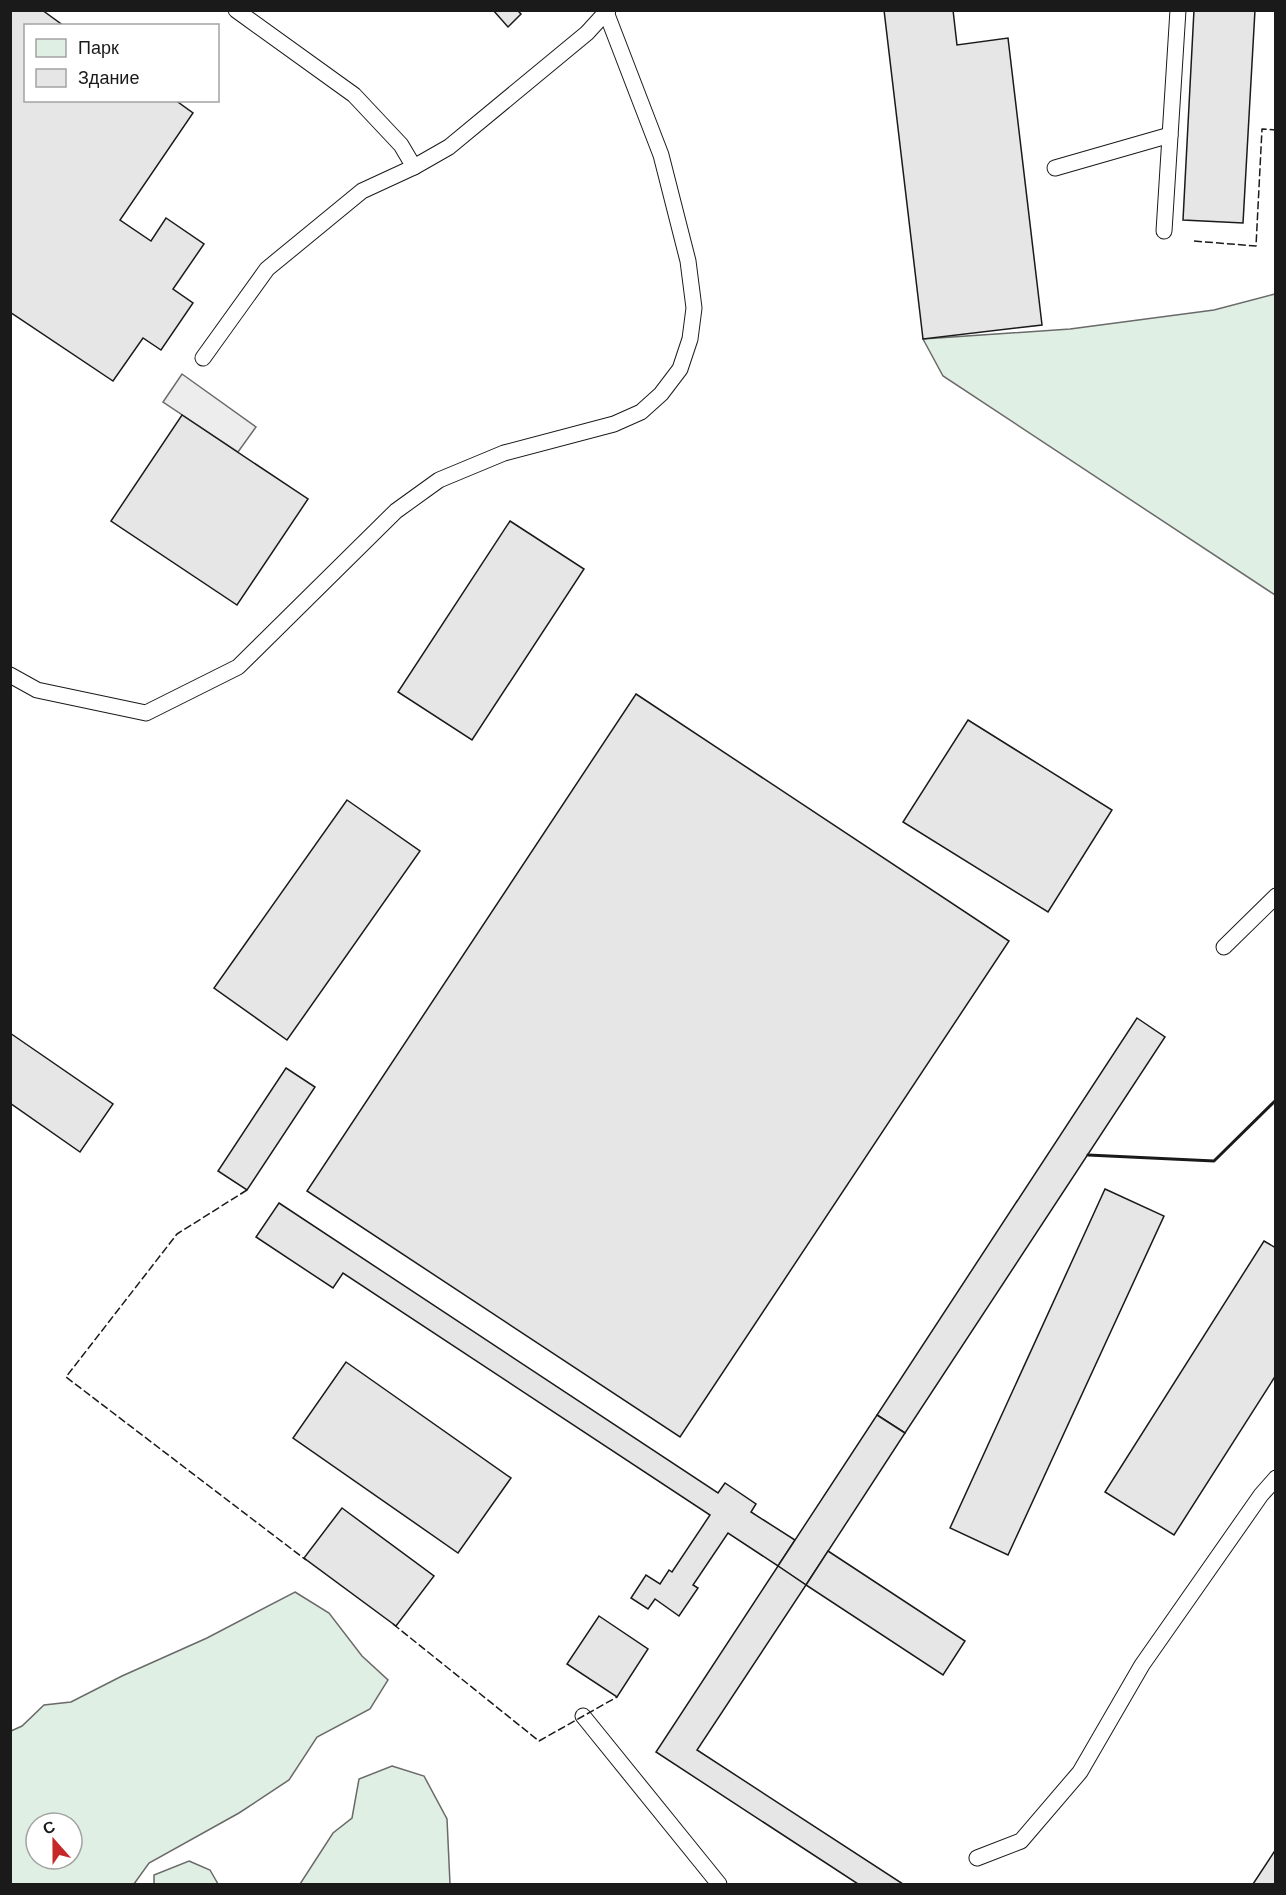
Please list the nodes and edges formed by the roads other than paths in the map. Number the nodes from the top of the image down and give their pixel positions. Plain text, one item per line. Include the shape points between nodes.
1 (236, 10) edge
2 (1178, 10) edge
3 (607, 11) edge
4 (1170, 135) junction
5 (414, 167) junction
6 (1055, 168) dead end
7 (1164, 231) dead end
8 (203, 358) dead end
9 (10, 675) edge
10 (1275, 896) edge
11 (1224, 947) dead end
12 (1275, 1478) edge
13 (583, 1716) dead end
14 (976, 1858) dead end
15 (718, 1884) edge

1 - 5 lane via 354,95 401,146
2 - 4 lane
3 - 5 lane via 587,33 449,147
3 - 9 lane via 661,155 688,261 694,308 690,339 680,369 661,394 641,412 614,424 504,453 439,480 396,511 237,667 146,712 37,690
4 - 6 lane
4 - 7 lane
5 - 8 lane via 362,191 267,268
10 - 11 lane
12 - 14 lane via 1142,1665 1080,1772 1021,1841
13 - 15 lane

